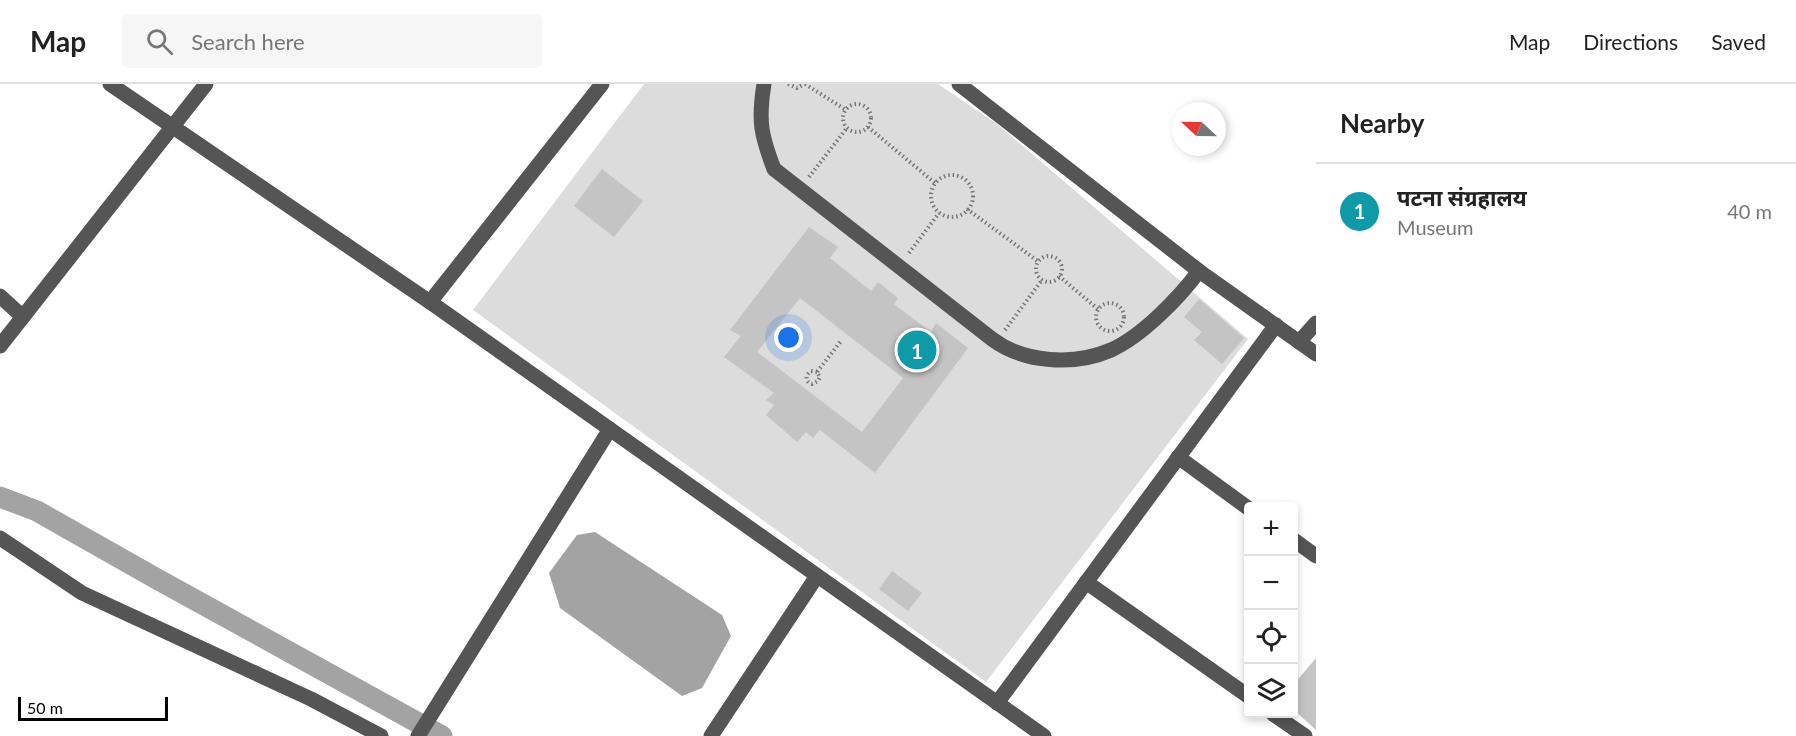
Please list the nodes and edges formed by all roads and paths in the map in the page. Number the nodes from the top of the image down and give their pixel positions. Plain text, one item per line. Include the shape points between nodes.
1 (110, 84) edge
2 (206, 84) edge
3 (602, 84) edge
4 (764, 84) edge
5 (788, 84) edge
6 (805, 84) edge
7 (959, 84) edge
8 (846, 110) junction
9 (173, 127) junction
10 (868, 127) junction
11 (847, 128) junction
12 (935, 183) junction
13 (800, 189) junction
14 (967, 209) junction
15 (939, 213) junction
16 (1038, 262) junction
17 (899, 266) junction
18 (1199, 271) junction
19 (1059, 276) junction
20 (1042, 280) junction
21 (0, 296) edge
22 (430, 302) junction
23 (1098, 310) junction
24 (23, 317) junction
25 (1316, 323) edge
26 (1276, 325) junction
27 (840, 341) dead end
28 (996, 342) junction
29 (1299, 342) junction
30 (0, 346) edge
31 (1316, 354) edge
32 (817, 372) dead end
33 (610, 429) junction
34 (1178, 457) junction
35 (1244, 505) edge
36 (0, 538) edge
37 (1298, 543) edge
38 (1316, 556) edge
39 (817, 576) junction
40 (1086, 582) junction
41 (1244, 693) edge
42 (997, 703) junction
43 (1280, 718) edge
44 (1024, 722) junction
45 (381, 736) edge
46 (417, 736) edge
47 (711, 736) edge
48 (1016, 736) edge
49 (1044, 736) edge
50 (1305, 736) edge

1 - 9 street
2 - 9 street
3 - 22 street
4 - 13 street via 760,108 763,139 774,169
5 - 6 path via 797,88
6 - 8 path
7 - 18 street
8 - 10 path via 853,105 865,107 872,118
8 - 11 path
9 - 22 street
9 - 24 street
10 - 11 path via 856,133
10 - 12 path
11 - 13 path
12 - 14 path via 946,176 964,179 972,195
12 - 15 path via 931,193
13 - 17 street
14 - 15 path via 954,216
14 - 16 path
15 - 17 path
16 - 19 path via 1047,256 1055,258 1062,269
16 - 20 path via 1036,272
17 - 28 street
18 - 26 street
18 - 28 street via 1160,314 1111,350 1082,358 1048,360 1014,352
19 - 20 path via 1052,281
19 - 23 path
20 - 28 path
21 - 24 street
22 - 33 street
23 - 23 path via 1097,323 1104,330 1121,327 1124,314 1119,306 1106,304
24 - 30 street
25 - 29 street
26 - 29 street
26 - 34 street
27 - 32 path
29 - 31 street
33 - 39 street
33 - 46 street
34 - 35 street
34 - 40 street
36 - 45 street via 82,593 311,699
37 - 38 street
39 - 42 street
39 - 47 street
40 - 41 street
40 - 42 street
42 - 44 street
43 - 50 street
44 - 48 street
44 - 49 street

